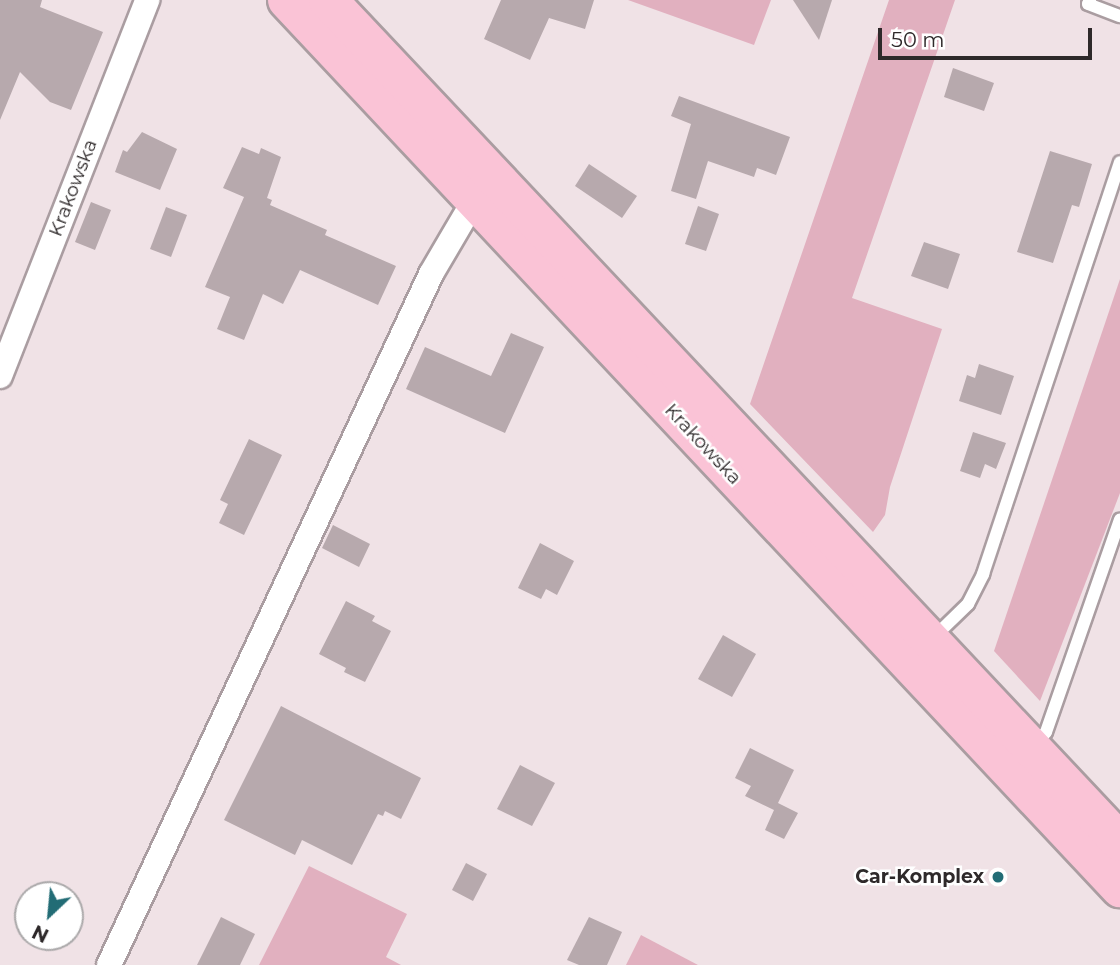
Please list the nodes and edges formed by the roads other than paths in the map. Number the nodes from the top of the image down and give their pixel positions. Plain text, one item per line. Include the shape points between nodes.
1 (147, 0) edge
2 (287, 0) edge
3 (327, 0) edge
4 (1090, 0) edge
5 (1120, 16) edge
6 (1120, 162) edge
7 (475, 200) junction
8 (0, 376) edge
9 (1120, 520) edge
10 (930, 640) junction
11 (1031, 749) junction
12 (1120, 842) edge
13 (1120, 888) edge
14 (109, 965) edge

1 - 8 street, Krakowska
2 - 7 main road, Krakowska
3 - 10 main road, Krakowska
4 - 5 lane via 1088,4
6 - 10 lane via 983,574 968,604
7 - 13 main road, Krakowska
7 - 14 street via 431,274
9 - 11 lane via 1046,733
10 - 11 main road, Krakowska
11 - 12 main road, Krakowska

